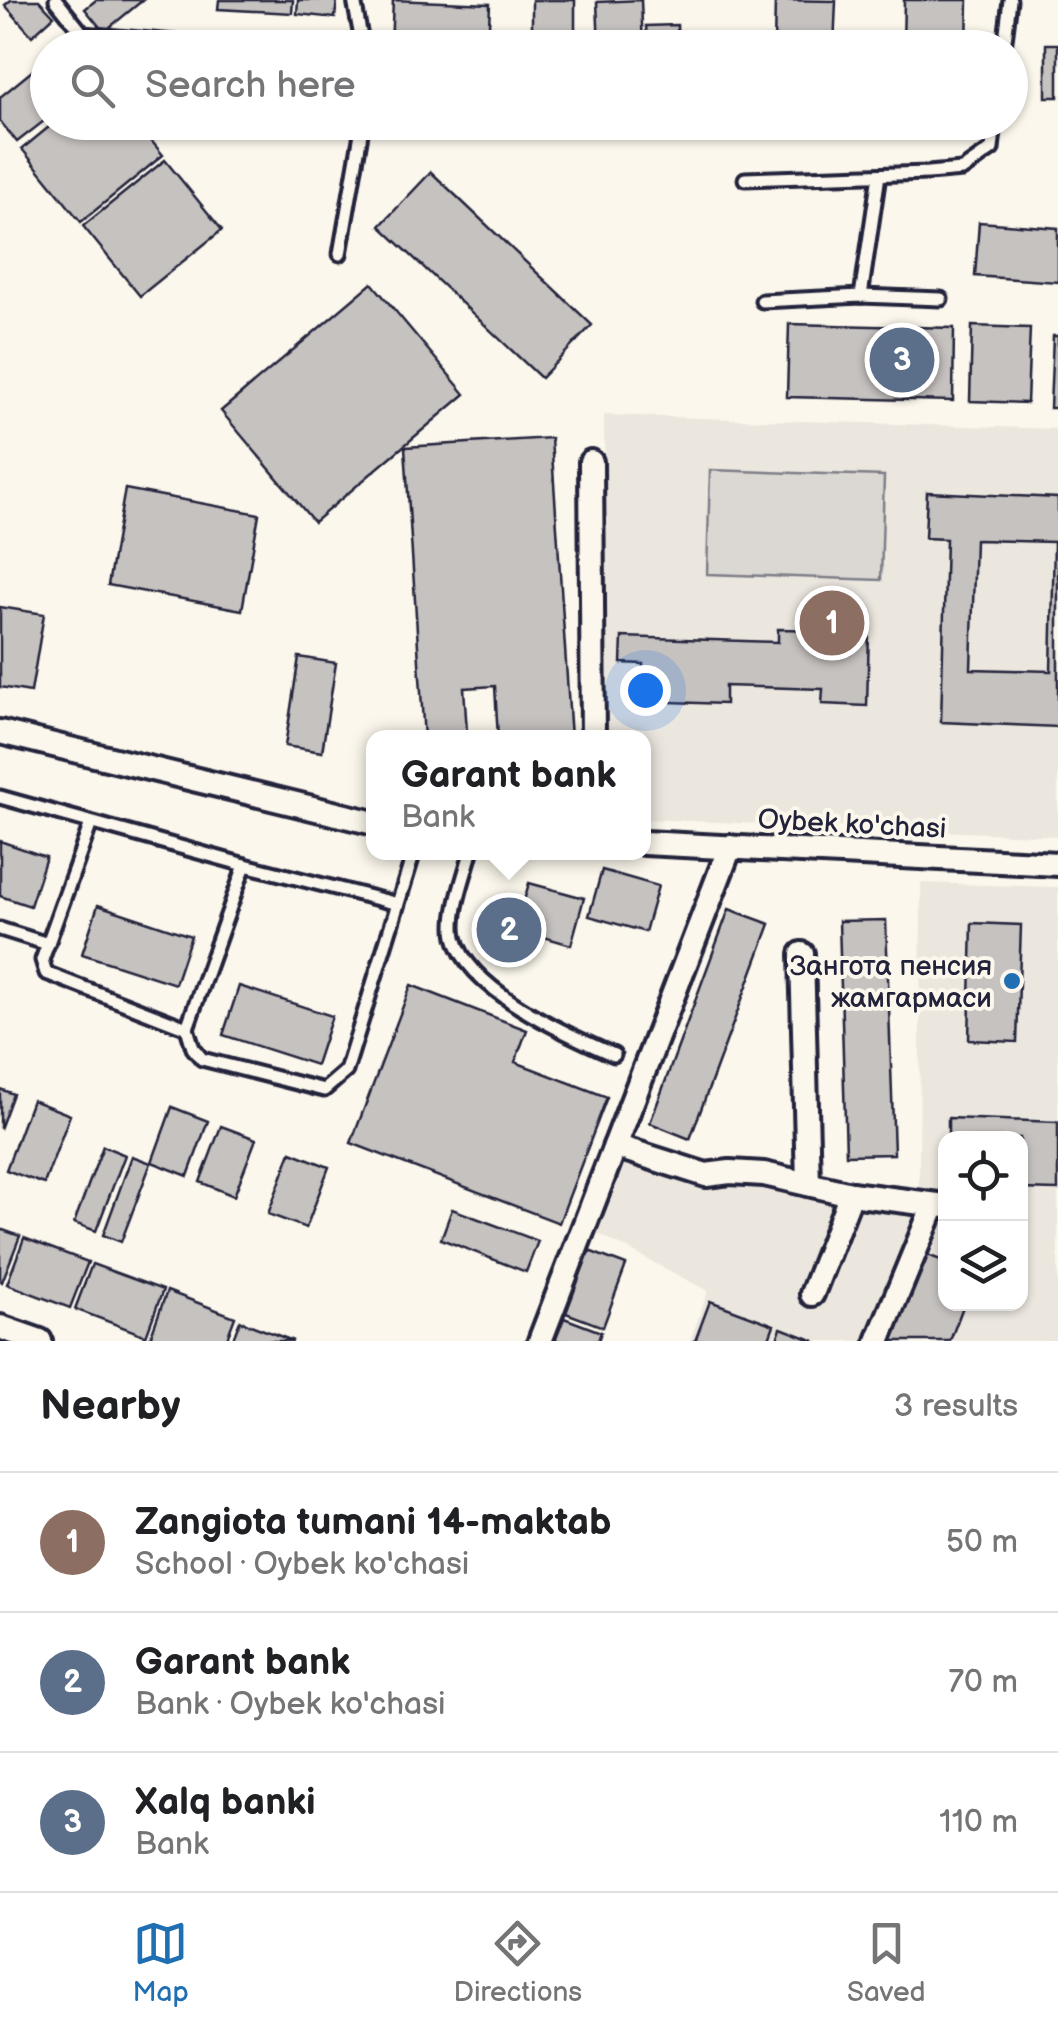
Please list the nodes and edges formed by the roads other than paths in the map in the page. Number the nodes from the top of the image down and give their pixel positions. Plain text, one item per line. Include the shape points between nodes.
1 (56, 0) edge
2 (354, 0) edge
3 (1010, 0) edge
4 (80, 30) edge
5 (359, 30) edge
6 (1006, 30) edge
7 (360, 140) edge
8 (993, 140) edge
9 (879, 175) junction
10 (745, 179) dead end
11 (340, 254) dead end
12 (861, 296) junction
13 (941, 300) dead end
14 (762, 301) dead end
15 (592, 462) dead end
16 (593, 730) edge
17 (0, 732) edge
18 (0, 797) edge
19 (366, 820) edge
20 (91, 822) junction
21 (651, 843) edge
22 (730, 847) junction
23 (412, 860) edge
24 (469, 860) edge
25 (1058, 864) edge
26 (245, 865) junction
27 (398, 904) junction
28 (0, 929) edge
29 (48, 944) junction
30 (802, 954) dead end
31 (187, 1028) junction
32 (614, 1055) dead end
33 (615, 1146) junction
34 (808, 1184) junction
35 (851, 1194) junction
36 (938, 1205) edge
37 (938, 1209) edge
38 (812, 1294) dead end
39 (0, 1327) edge
40 (40, 1341) edge
41 (540, 1341) edge
42 (878, 1341) edge

1 - 4 lane
2 - 5 lane
3 - 6 lane
7 - 11 lane
8 - 9 lane via 992,149 962,170
9 - 10 lane
9 - 12 lane
12 - 13 lane
12 - 14 lane
15 - 16 street
17 - 19 street
18 - 20 lane
20 - 26 lane
20 - 29 lane
21 - 22 street, Oybek ko'chasi
22 - 25 street, Oybek ko'chasi
22 - 33 street
23 - 27 lane
24 - 32 lane via 454,919 464,961 556,1029
26 - 27 lane
26 - 31 lane
27 - 31 lane via 346,1071 324,1090 202,1060
28 - 29 lane
29 - 31 lane via 46,973
30 - 34 street
33 - 34 street via 706,1175 764,1174
33 - 41 street
34 - 35 street
35 - 36 street
35 - 38 street
37 - 42 street
39 - 40 street

